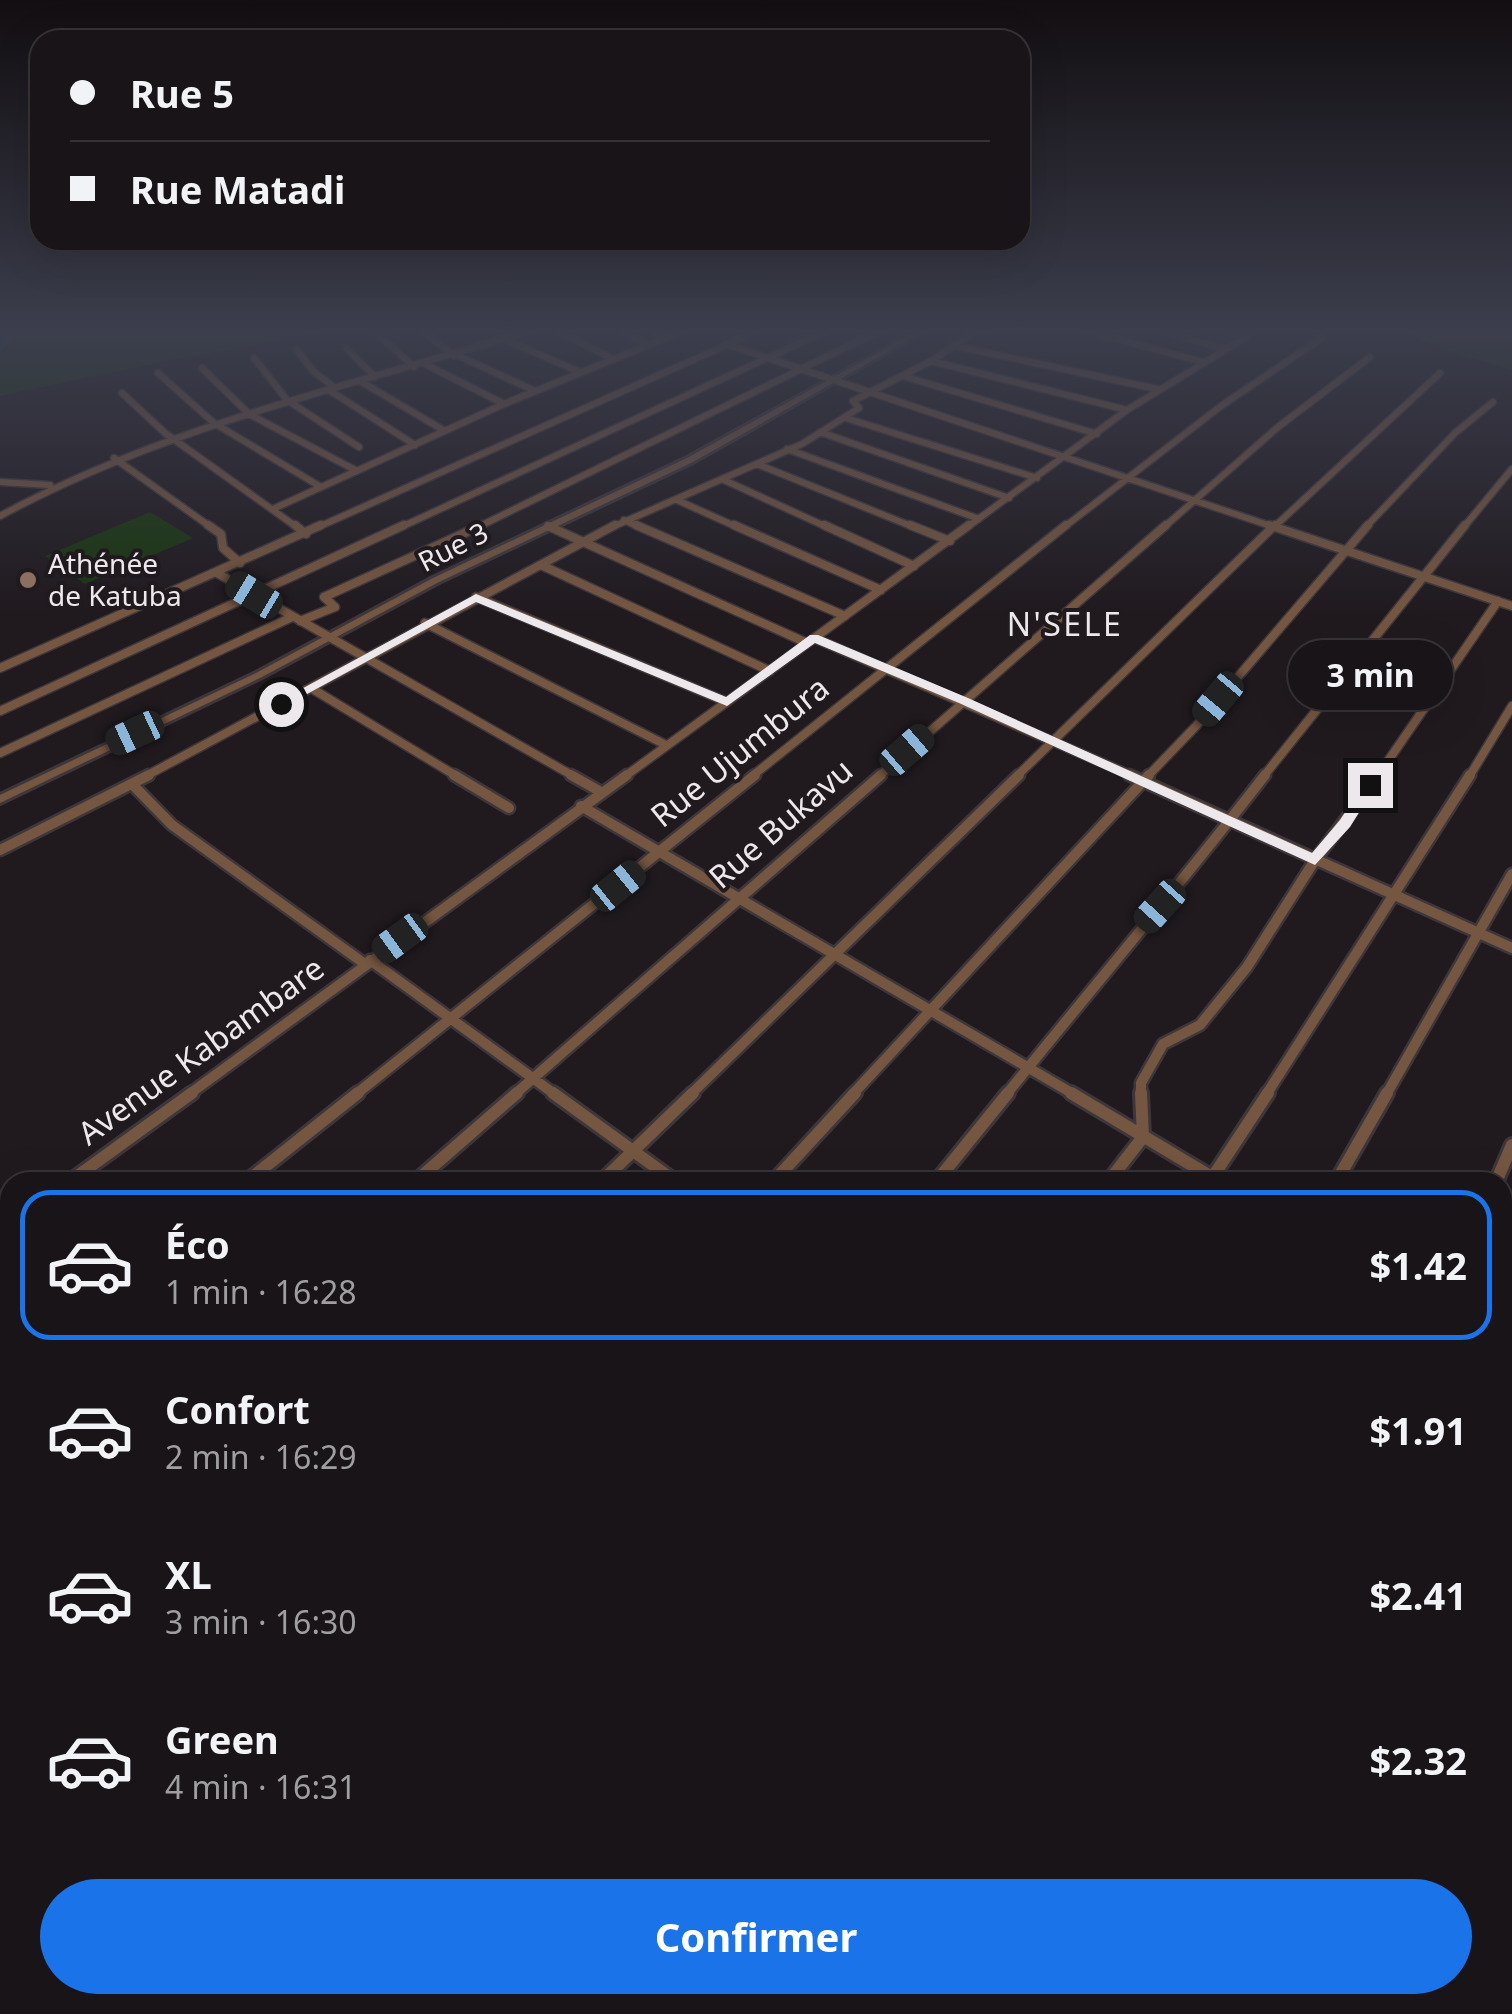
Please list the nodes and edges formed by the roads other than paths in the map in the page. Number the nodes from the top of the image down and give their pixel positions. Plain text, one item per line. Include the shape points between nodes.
1 (156, 424) edge
2 (217, 424) edge
3 (267, 424) edge
4 (322, 424) edge
5 (384, 424) edge
6 (433, 424) edge
7 (460, 424) edge
8 (549, 424) edge
9 (624, 424) edge
10 (693, 424) edge
11 (755, 424) edge
12 (835, 424) edge
13 (865, 424) edge
14 (963, 424) edge
15 (1064, 424) edge
16 (1110, 424) edge
17 (1198, 424) edge
18 (1282, 424) edge
19 (1385, 424) edge
20 (1466, 424) edge
21 (214, 425) junction
22 (445, 431) junction
23 (820, 432) junction
24 (1097, 434) junction
25 (172, 438) junction
26 (416, 445) junction
27 (359, 447) dead end
28 (787, 449) junction
29 (114, 458) junction
30 (1064, 458) junction
31 (758, 464) junction
32 (1512, 469) edge
33 (357, 471) junction
34 (1036, 478) junction
35 (1128, 478) junction
36 (724, 480) junction
37 (0, 482) edge
38 (51, 485) junction
39 (320, 487) junction
40 (1009, 498) junction
41 (677, 500) junction
42 (1195, 501) junction
43 (275, 508) junction
44 (0, 516) edge
45 (979, 519) junction
46 (624, 520) junction
47 (548, 526) junction
48 (1274, 527) junction
49 (306, 534) junction
50 (950, 541) junction
51 (584, 542) junction
52 (1344, 550) junction
53 (240, 563) junction
54 (541, 565) junction
55 (914, 566) junction
56 (218, 573) junction
57 (1421, 577) junction
58 (881, 590) junction
59 (1512, 593) edge
60 (254, 595) junction
61 (476, 597) junction
62 (1504, 603) edge
63 (845, 616) junction
64 (296, 619) junction
65 (425, 624) junction
66 (330, 638) junction
67 (811, 640) junction
68 (366, 658) junction
69 (0, 668) edge
70 (887, 669) junction
71 (770, 671) junction
72 (310, 688) junction
73 (964, 700) junction
74 (727, 702) junction
75 (1512, 706) edge
76 (0, 711) edge
77 (1052, 741) junction
78 (666, 745) junction
79 (0, 753) edge
80 (1141, 782) junction
81 (132, 784) junction
82 (601, 792) junction
83 (0, 799) edge
84 (580, 806) junction
85 (509, 808) dead end
86 (1228, 821) junction
87 (0, 850) edge
88 (662, 851) junction
89 (1315, 860) junction
90 (1512, 874) edge
91 (1396, 896) junction
92 (739, 898) junction
93 (1481, 933) junction
94 (1512, 948) edge
95 (838, 953) junction
96 (368, 962) junction
97 (932, 1010) junction
98 (449, 1018) junction
99 (1029, 1067) junction
100 (532, 1077) junction
101 (1143, 1136) junction
102 (1512, 1145) edge
103 (633, 1150) junction
104 (83, 1172) edge
105 (258, 1172) edge
106 (426, 1172) edge
107 (611, 1172) edge
108 (663, 1172) edge
109 (782, 1172) edge
110 (944, 1172) edge
111 (1116, 1172) edge
112 (1203, 1172) edge
113 (1221, 1172) edge
114 (1342, 1172) edge
115 (1500, 1172) edge

1 - 25 street
2 - 21 street
3 - 33 street
4 - 27 street
5 - 26 street
6 - 22 street
7 - 22 street
8 - 49 street
9 - 60 street
10 - 64 street via 324,597 335,606
11 - 47 street, Rue 3
12 - 23 street
13 - 34 street
14 - 30 street
15 - 24 street
16 - 24 street, Avenue Kabambare
17 - 35 street, Rue Ujumbura
18 - 42 street, Rue Bukavu
19 - 48 street
20 - 52 street
21 - 25 street
21 - 39 street
22 - 26 street
23 - 28 street
23 - 40 street
24 - 30 street, Avenue Kabambare
25 - 29 street
25 - 43 street
26 - 33 street
28 - 31 street
28 - 45 street
29 - 38 street
29 - 53 street via 221,534 223,548
30 - 34 street, Avenue Kabambare
30 - 35 street
31 - 36 street
31 - 50 street
32 - 57 street
33 - 39 street
34 - 40 street, Avenue Kabambare
35 - 42 street
35 - 70 street, Rue Ujumbura
36 - 41 street
36 - 55 street
37 - 38 street
38 - 44 street
39 - 43 street
40 - 45 street, Avenue Kabambare
41 - 46 street
41 - 58 street
42 - 48 street
42 - 73 street, Rue Bukavu
43 - 49 street
45 - 50 street, Avenue Kabambare
46 - 51 street
46 - 63 street
47 - 51 street
47 - 66 street, Rue 3
48 - 52 street
48 - 77 street
49 - 53 street
50 - 55 street, Avenue Kabambare
51 - 54 street
51 - 67 street
52 - 57 street
52 - 80 street
53 - 56 street
54 - 61 street
54 - 71 street
55 - 58 street, Avenue Kabambare
56 - 60 street
56 - 69 street
57 - 62 street
57 - 86 street
58 - 63 street, Avenue Kabambare
59 - 62 street
60 - 64 street
60 - 76 street
61 - 65 street
61 - 74 street
62 - 89 street
63 - 67 street, Avenue Kabambare
64 - 66 street
64 - 79 street
65 - 68 street
65 - 78 street
66 - 68 street
66 - 83 street, Rue 3
67 - 70 street
67 - 71 street, Avenue Kabambare
68 - 72 street
68 - 82 street
70 - 73 street
70 - 88 street, Rue Ujumbura
71 - 74 street, Avenue Kabambare
72 - 81 street
72 - 85 street
73 - 77 street
73 - 92 street, Rue Bukavu
74 - 78 street, Avenue Kabambare
75 - 91 street
77 - 80 street
77 - 95 street
78 - 82 street, Avenue Kabambare
80 - 86 street
80 - 97 street
81 - 87 street
81 - 96 street via 172,825
82 - 84 street, Avenue Kabambare
84 - 88 street
84 - 96 street, Avenue Kabambare
86 - 89 street
86 - 99 street
88 - 92 street
88 - 98 street, Rue Ujumbura
89 - 91 street
89 - 101 street via 1200,1026 1163,1044 1143,1075
90 - 93 street
91 - 93 street
91 - 113 street
92 - 95 street
92 - 100 street, Rue Bukavu
93 - 94 street
93 - 114 street
95 - 97 street
95 - 103 street
96 - 98 street
96 - 104 street, Avenue Kabambare
97 - 99 street
97 - 109 street
98 - 100 street
98 - 105 street, Rue Ujumbura
99 - 101 street
99 - 110 street
100 - 103 street
100 - 106 street, Rue Bukavu
101 - 111 street
101 - 112 street
102 - 115 street
103 - 107 street
103 - 108 street

